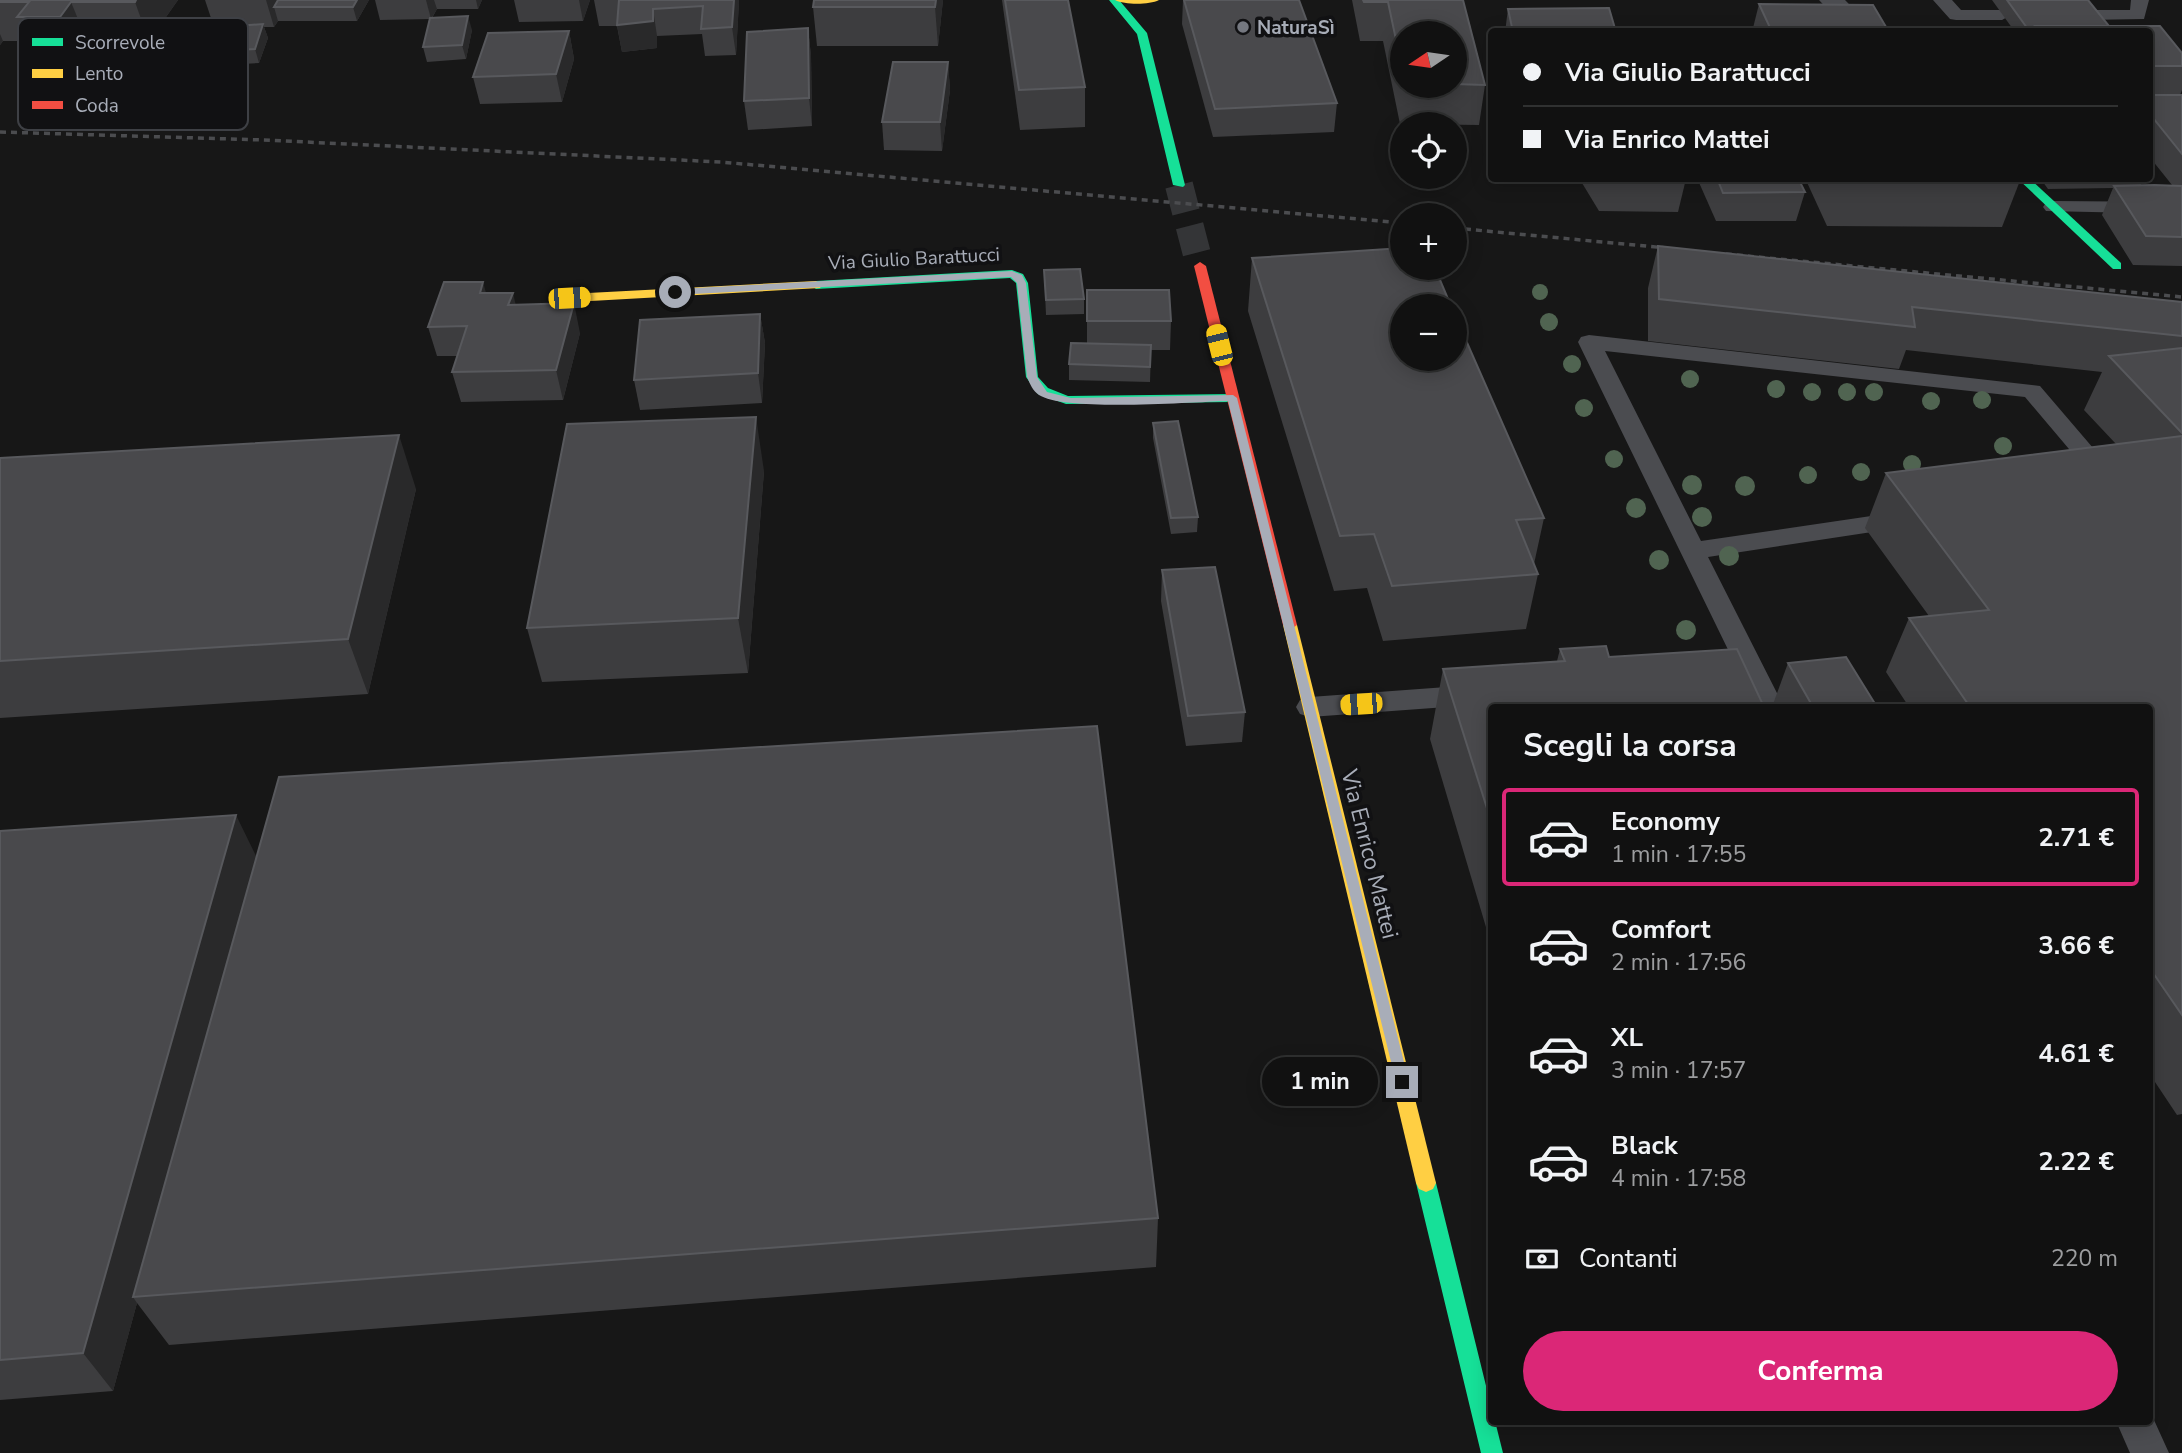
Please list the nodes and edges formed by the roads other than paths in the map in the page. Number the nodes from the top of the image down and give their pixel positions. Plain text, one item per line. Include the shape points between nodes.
1 (1114, 0) edge
2 (1120, 0) edge
3 (1154, 0) edge
4 (1831, 0) edge
5 (1941, 0) edge
6 (2140, 0) edge
7 (2003, 15) dead end
8 (2084, 15) edge
9 (1860, 28) edge
10 (1142, 33) junction
11 (2026, 182) edge
12 (1179, 185) tunnel mouth
13 (2053, 207) junction
14 (2182, 208) edge
15 (1200, 266) tunnel mouth
16 (2117, 266) dead end
17 (554, 321) edge
18 (1233, 398) junction
19 (2084, 494) edge
20 (1931, 515) edge
21 (1692, 551) junction
22 (1496, 693) edge
23 (1767, 704) edge
24 (1310, 708) junction
25 (2137, 1425) edge
26 (1492, 1453) edge
27 (2150, 1453) edge

1 - 10 street
2 - 3 street
3 - 10 street
4 - 9 street
5 - 7 lane via 1956,15
6 - 8 lane via 2138,15
10 - 12 street
11 - 13 street
13 - 14 lane
13 - 16 street
15 - 18 street, Via Enrico Mattei
17 - 18 street, Via Giulio Barattucci via 569,298 1012,274 1022,283 1032,377 1044,394 1082,401
18 - 24 street, Via Enrico Mattei
19 - 21 lane via 2096,492 2105,477 2032,391 1589,342
20 - 21 lane
21 - 23 lane via 1739,673
22 - 24 lane
24 - 26 street, Via Enrico Mattei
25 - 27 lane

